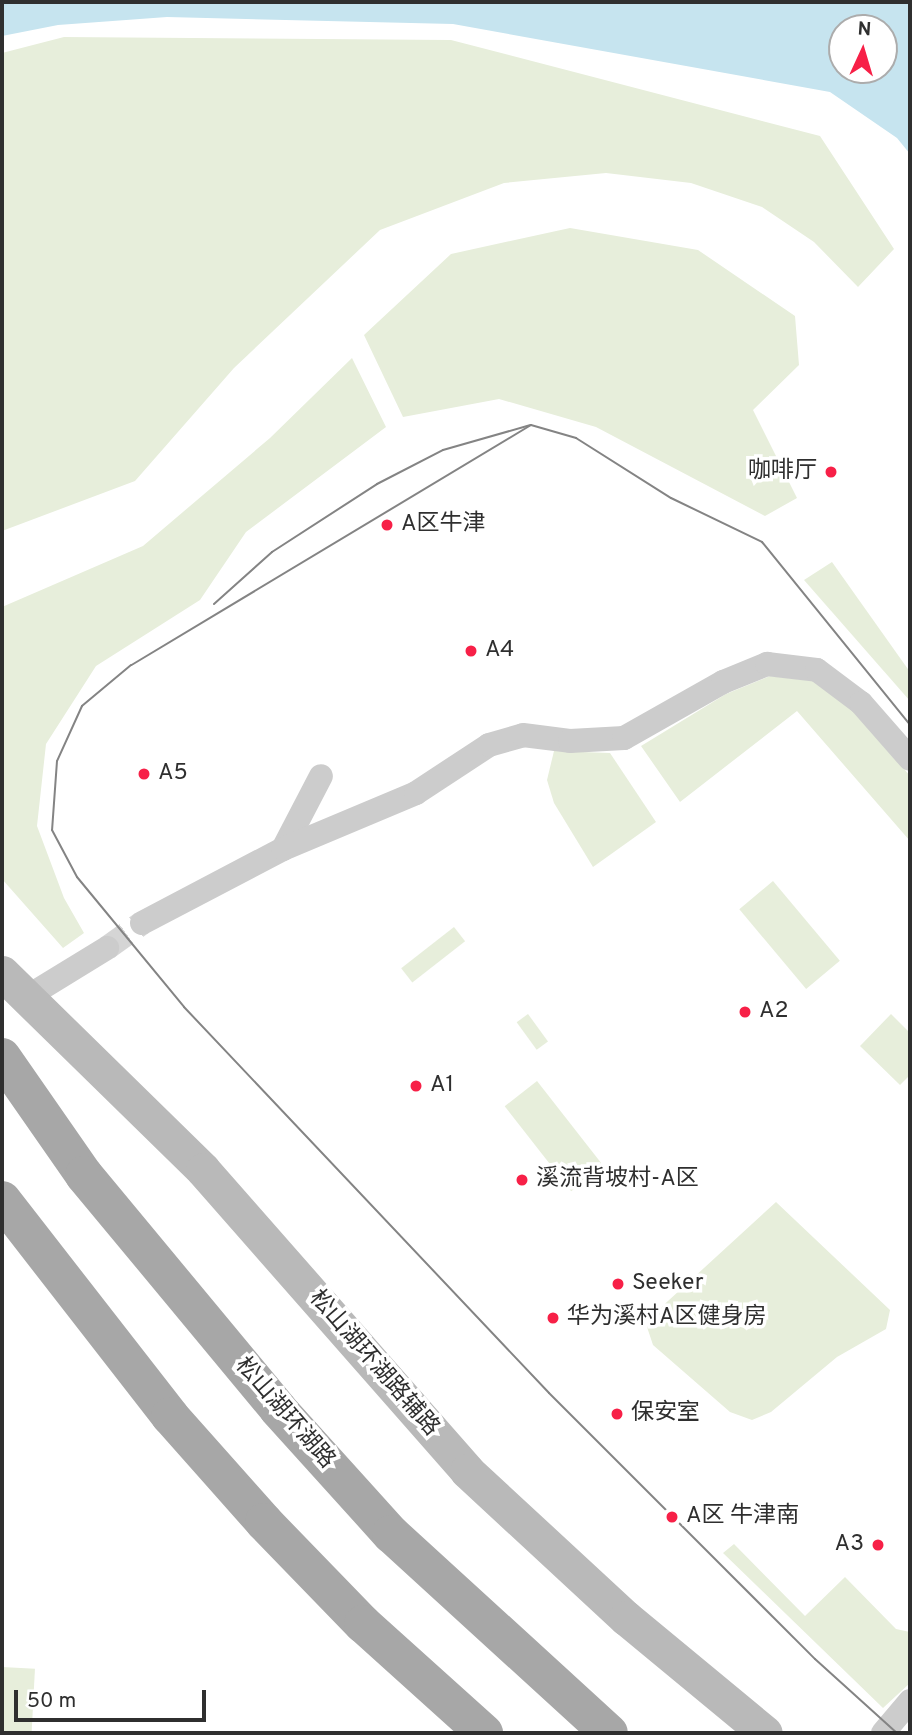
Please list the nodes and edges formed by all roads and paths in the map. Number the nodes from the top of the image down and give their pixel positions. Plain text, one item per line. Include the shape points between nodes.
1 (910, 759) edge
2 (321, 776) dead end
3 (283, 849) junction
4 (142, 923) tunnel mouth
5 (107, 948) tunnel mouth
6 (2, 973) edge
7 (27, 997) junction
8 (2, 1057) edge
9 (2, 1200) edge
10 (910, 1701) edge
11 (484, 1733) edge
12 (609, 1733) edge
13 (765, 1733) edge
14 (883, 1733) edge

1 - 3 street via 861,703 817,670 767,664 723,682 624,738 570,741 523,735 489,745 416,793
2 - 3 street
3 - 4 street
5 - 7 street
6 - 7 main road, 松山湖环湖路辅路
7 - 13 main road, 松山湖环湖路辅路 via 203,1170 467,1471 626,1618
8 - 12 main road, 松山湖环湖路 via 84,1175 278,1409 391,1534
9 - 11 main road via 170,1416 264,1522 363,1624
10 - 14 street

